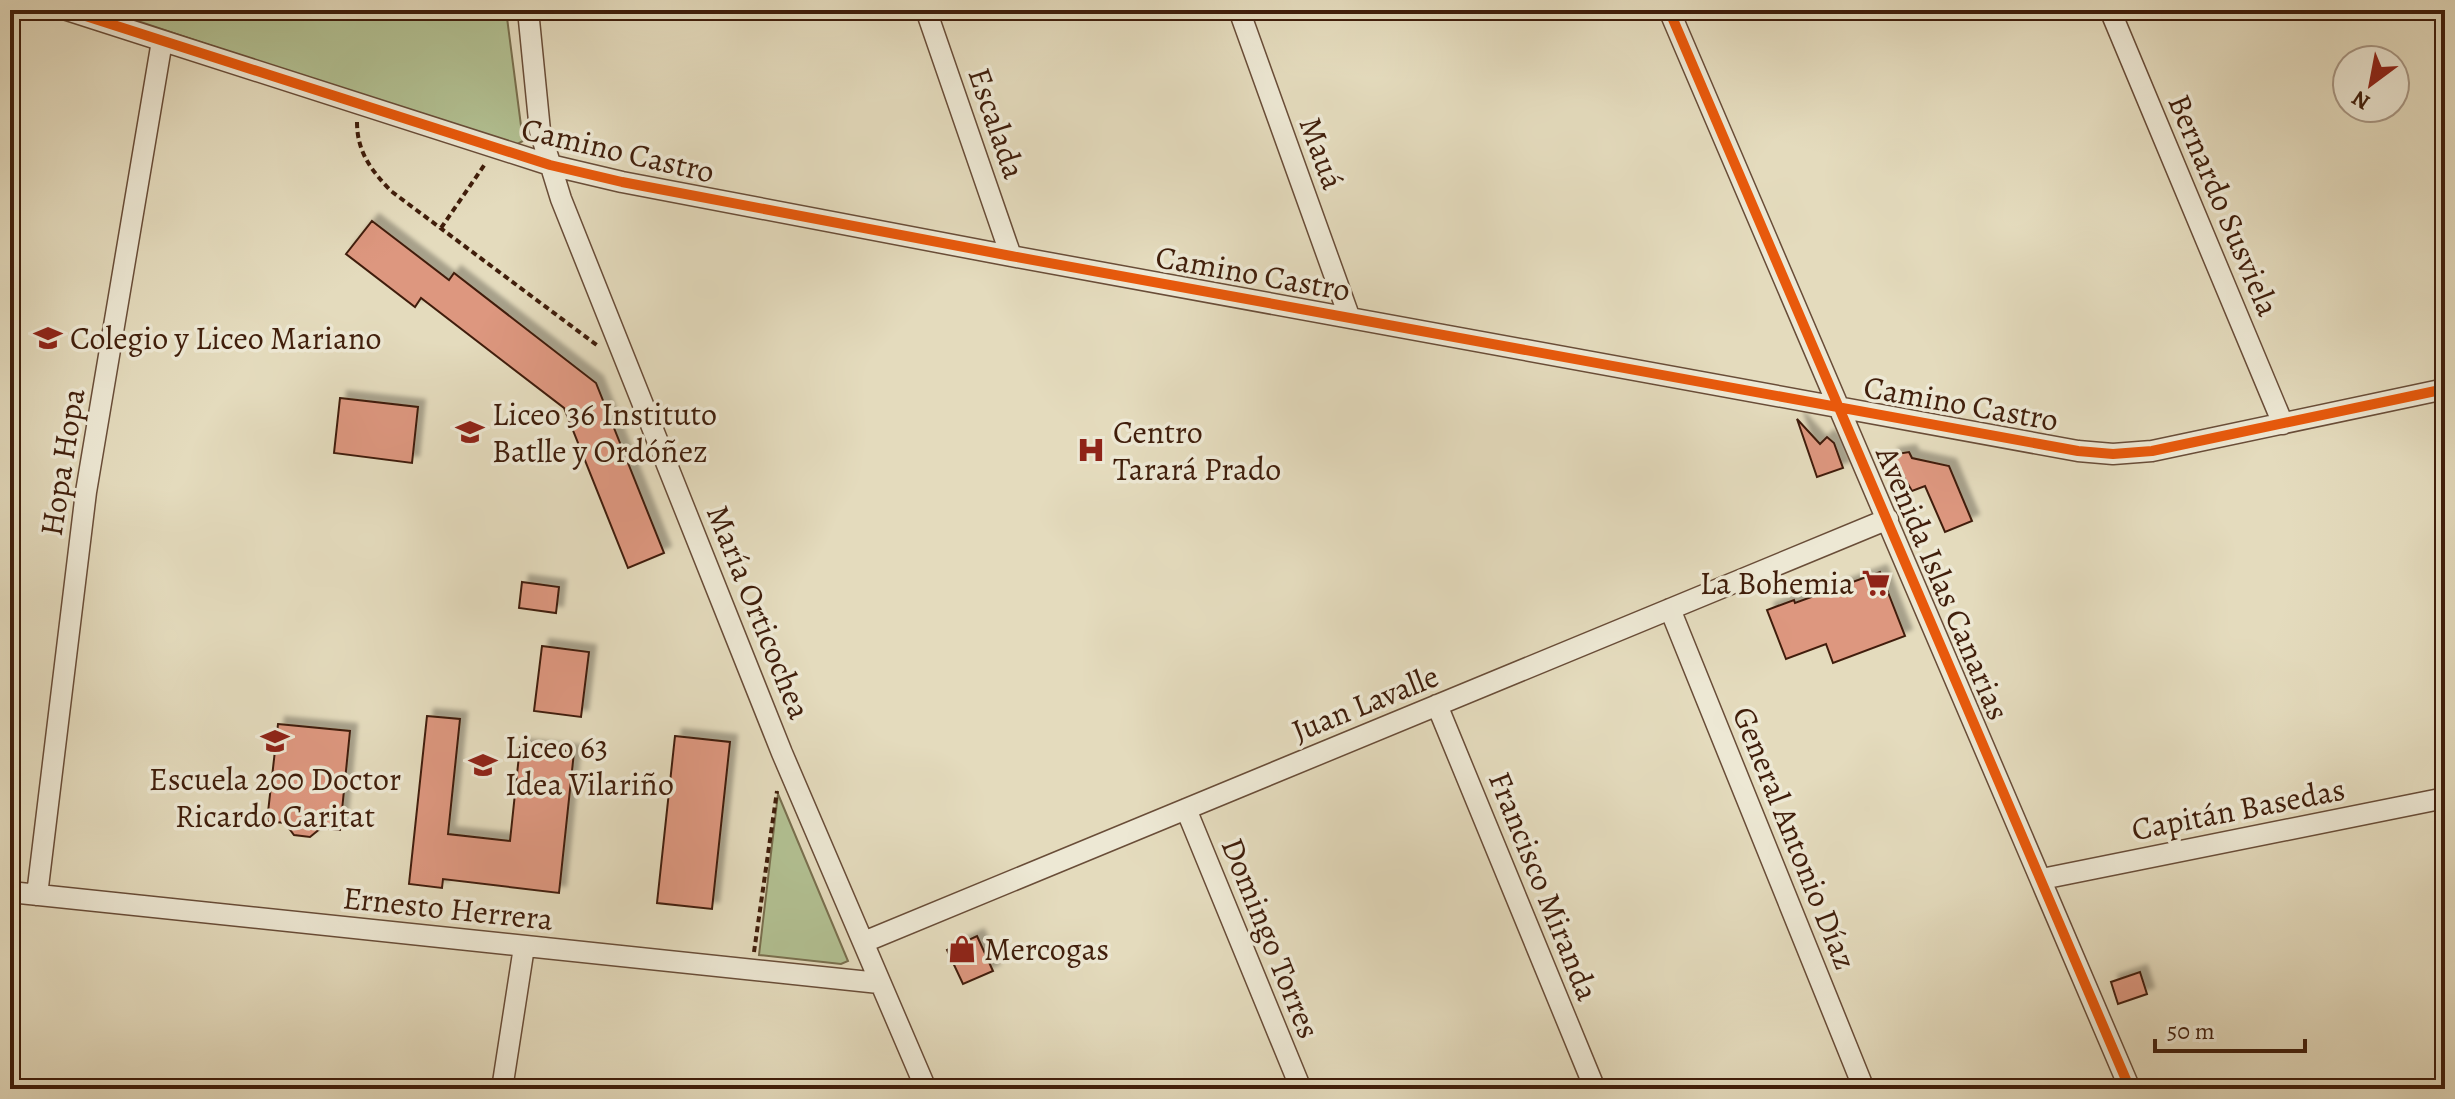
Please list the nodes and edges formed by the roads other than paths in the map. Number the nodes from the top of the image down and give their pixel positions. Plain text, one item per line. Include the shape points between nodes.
1 (67, 10) edge
2 (528, 10) edge
3 (926, 10) edge
4 (1239, 10) edge
5 (1669, 10) edge
6 (2110, 10) edge
7 (162, 41) junction
8 (550, 165) junction
9 (1011, 256) junction
10 (1349, 316) junction
11 (2445, 389) edge
12 (1837, 406) junction
13 (2283, 424) junction
14 (1888, 519) junction
15 (1670, 609) junction
16 (1437, 705) junction
17 (2445, 798) edge
18 (1186, 809) junction
19 (2042, 879) junction
20 (10, 892) edge
21 (37, 895) junction
22 (864, 942) junction
23 (524, 947) junction
24 (879, 983) junction
25 (502, 1089) edge
26 (926, 1089) edge
27 (1301, 1089) edge
28 (1595, 1089) edge
29 (1864, 1089) edge
30 (2130, 1089) edge

1 - 7 street, Camino Castro
2 - 8 street, María Orticochea via 540,131
3 - 9 street, Escalada
4 - 10 street, Mauá
5 - 12 street, Avenida Islas Canarias
6 - 13 street, Bernardo Susviela
7 - 8 street, Camino Castro
7 - 21 street, Hopa Hopa via 86,492
8 - 9 street, Camino Castro
8 - 22 street, María Orticochea via 782,753
9 - 10 street, Camino Castro
10 - 12 street, Camino Castro
11 - 13 street, Camino Castro
12 - 13 street, Camino Castro via 2113,454
12 - 14 street, Avenida Islas Canarias
14 - 15 street, Juan Lavalle
14 - 19 street, Avenida Islas Canarias
15 - 16 street, Juan Lavalle
15 - 29 street, General Antonio Díaz
16 - 18 street, Juan Lavalle
16 - 28 street, Francisco Miranda
17 - 19 street, Capitán Basedas
18 - 22 street, Juan Lavalle
18 - 27 street, Domingo Torres
19 - 30 street, Avenida Islas Canarias
20 - 21 street, Ernesto Herrera
21 - 23 street, Ernesto Herrera
22 - 24 street, María Orticochea
23 - 24 street, Ernesto Herrera
23 - 25 street
24 - 26 street, María Orticochea

